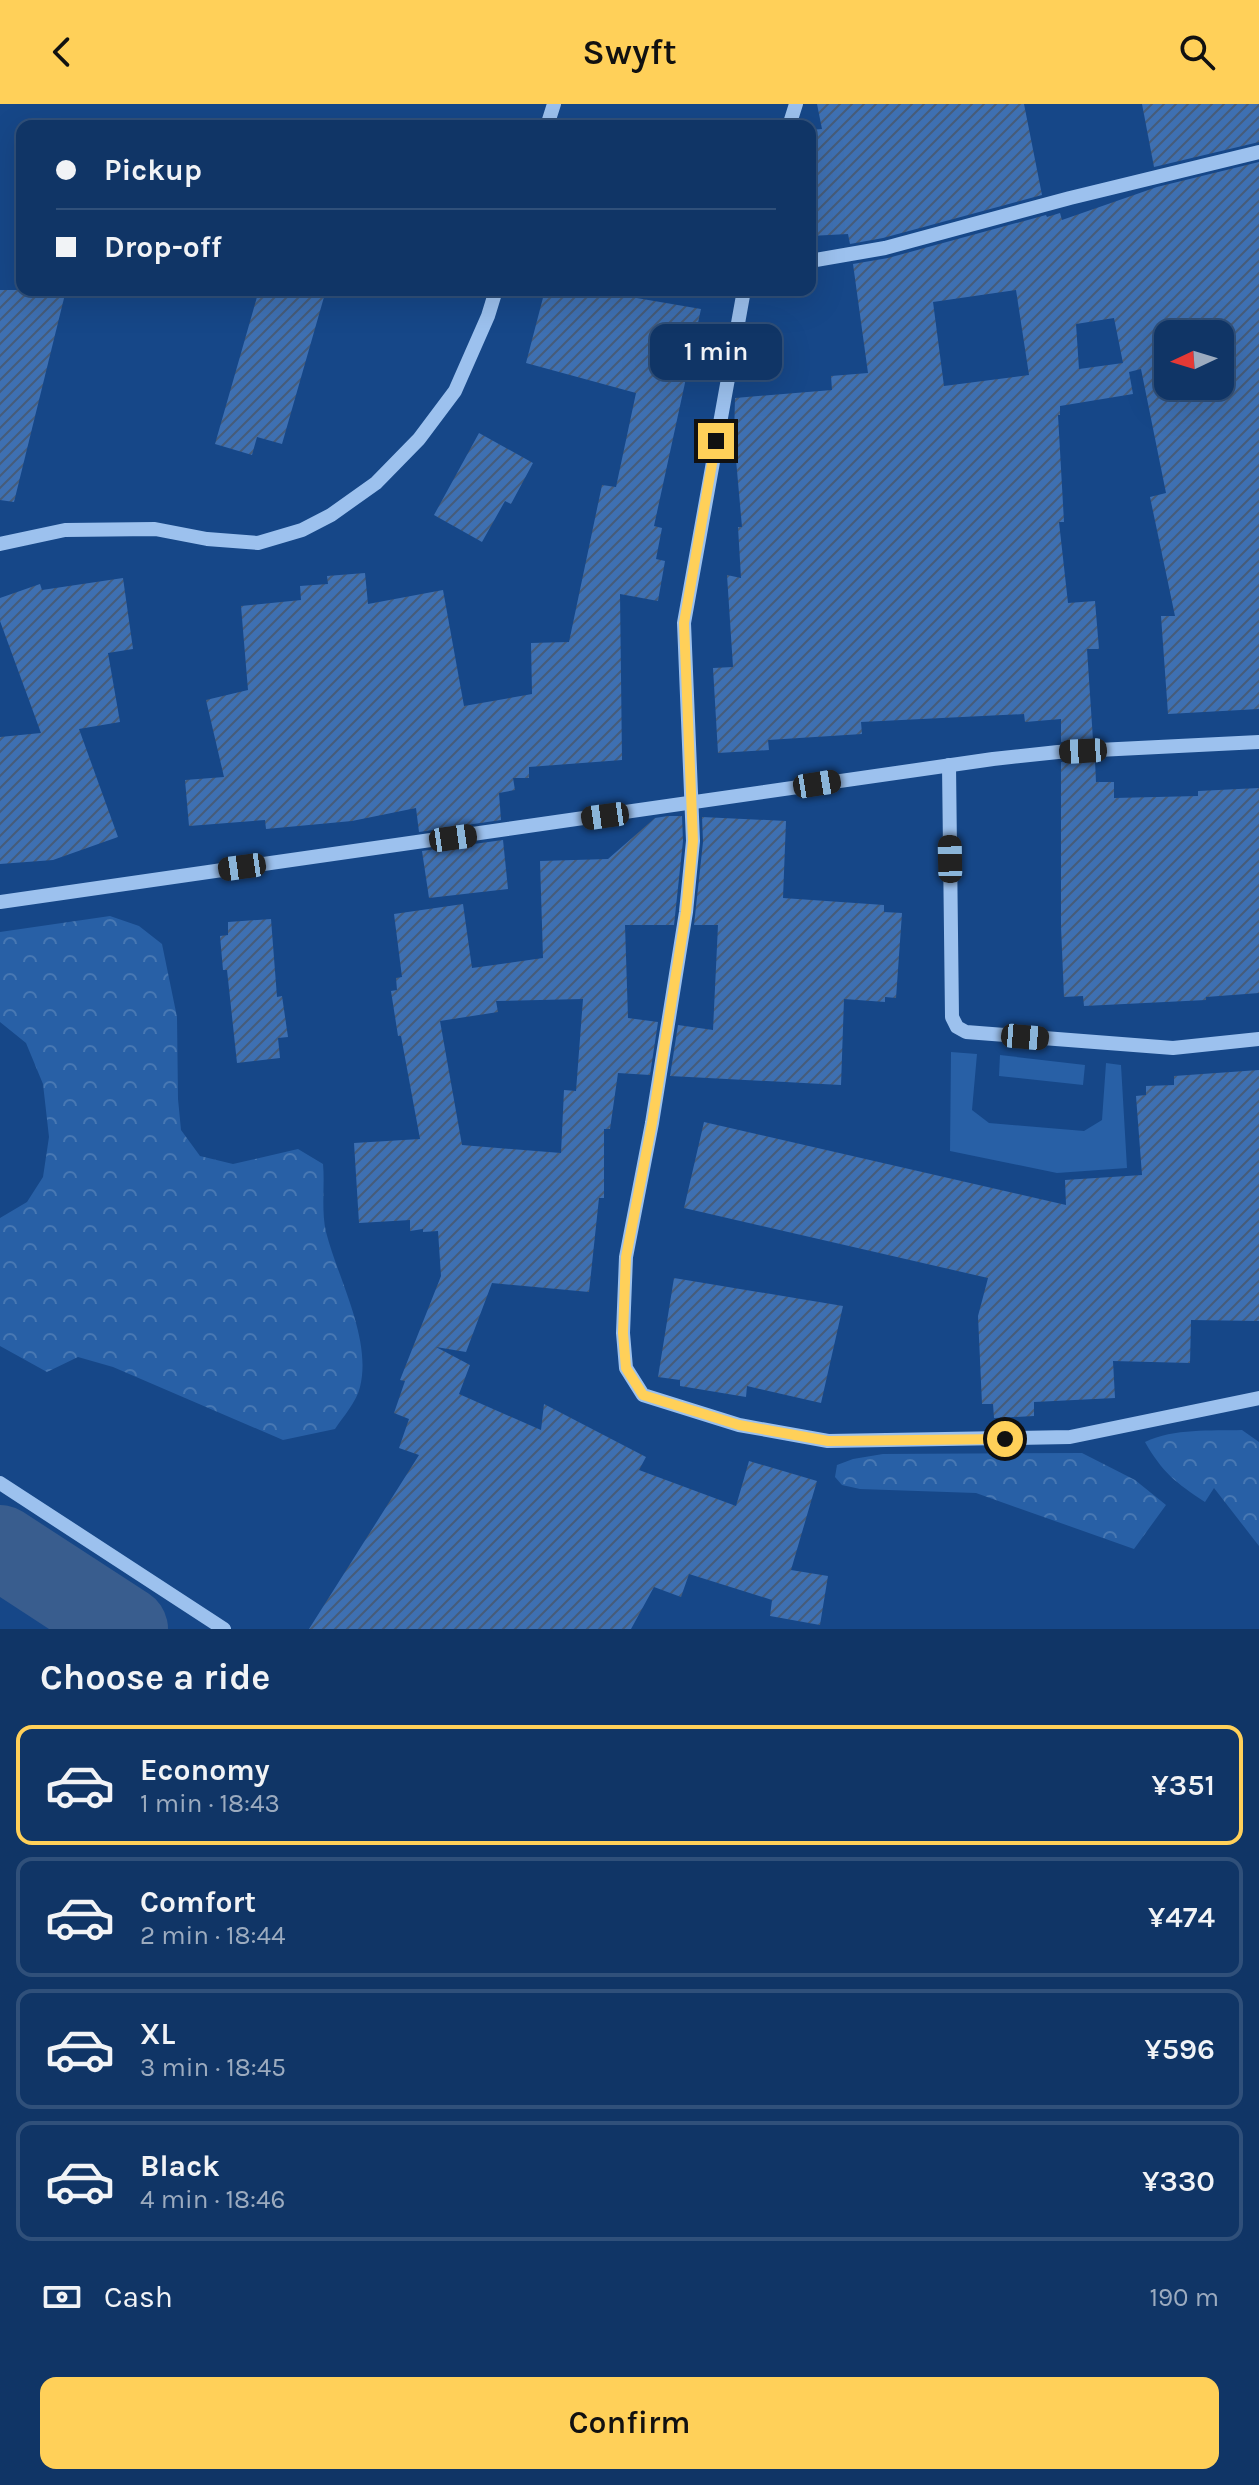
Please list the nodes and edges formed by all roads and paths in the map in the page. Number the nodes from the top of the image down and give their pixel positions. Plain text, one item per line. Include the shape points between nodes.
1 (1259, 152) edge
2 (816, 260) edge
3 (494, 296) edge
4 (743, 296) edge
5 (0, 544) edge
6 (1259, 742) edge
7 (949, 765) junction
8 (691, 803) junction
9 (0, 902) edge
10 (1259, 1039) edge
11 (1259, 1398) edge
12 (0, 1483) edge
13 (224, 1629) edge

1 - 2 street via 885,248
3 - 5 street via 455,391 419,439 376,483 302,530 258,543 155,529 65,530
4 - 8 street via 684,623
6 - 7 street via 1058,752
7 - 8 street
7 - 10 street via 952,1017 957,1027 966,1032 1173,1048
8 - 9 street
8 - 11 street via 686,912 626,1257 626,1368 643,1395 739,1425 828,1441 1070,1437
12 - 13 street

